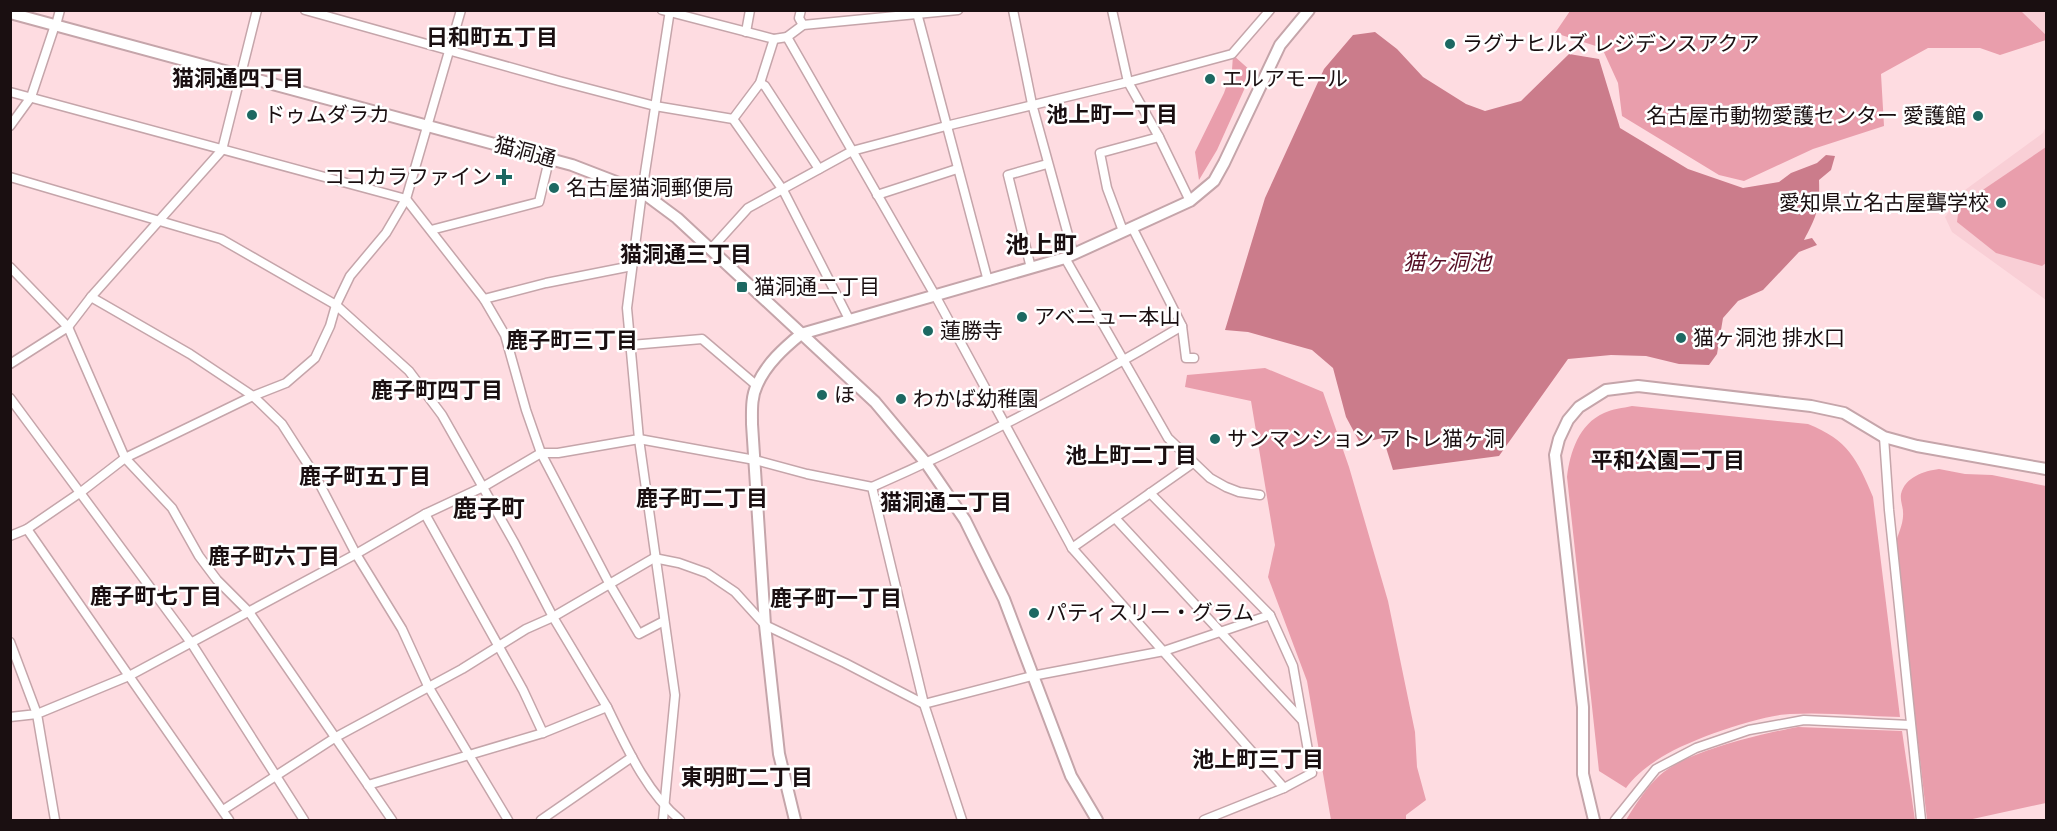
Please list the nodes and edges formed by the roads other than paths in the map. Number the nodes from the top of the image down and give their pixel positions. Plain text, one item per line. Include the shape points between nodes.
1 (60, 10) edge
2 (257, 10) edge
3 (304, 10) edge
4 (461, 10) edge
5 (750, 10) edge
6 (801, 10) edge
7 (958, 10) edge
8 (1013, 10) edge
9 (1112, 10) edge
10 (1270, 10) edge
11 (1309, 10) edge
12 (667, 11) edge
13 (917, 13) junction
14 (10, 14) edge
15 (56, 25) junction
16 (803, 25) junction
17 (746, 32) junction
18 (788, 37) junction
19 (774, 39) junction
20 (450, 50) junction
21 (240, 75) junction
22 (760, 82) junction
23 (1128, 82) junction
24 (10, 92) edge
25 (30, 98) junction
26 (1032, 104) junction
27 (655, 106) junction
28 (733, 119) junction
29 (10, 126) edge
30 (428, 126) junction
31 (946, 126) junction
32 (1159, 138) junction
33 (222, 150) junction
34 (852, 151) junction
35 (549, 160) junction
36 (1047, 164) junction
37 (819, 169) junction
38 (957, 169) junction
39 (10, 177) edge
40 (783, 190) junction
41 (642, 192) junction
42 (877, 195) junction
43 (406, 199) junction
44 (1190, 201) junction
45 (159, 222) junction
46 (1128, 229) junction
47 (431, 230) junction
48 (711, 249) junction
49 (1069, 255) junction
50 (632, 266) junction
51 (10, 267) edge
52 (1031, 268) junction
53 (988, 281) junction
54 (91, 297) junction
55 (936, 297) junction
56 (484, 299) junction
57 (336, 304) junction
58 (849, 319) junction
59 (1182, 326) junction
60 (68, 327) junction
61 (801, 334) junction
62 (631, 345) junction
63 (1194, 358) dead end
64 (1125, 360) junction
65 (10, 364) edge
66 (756, 385) junction
67 (253, 396) junction
68 (10, 398) edge
69 (1004, 424) junction
70 (1884, 437) junction
71 (639, 439) junction
72 (541, 453) junction
73 (125, 458) junction
74 (754, 460) junction
75 (926, 463) junction
76 (1193, 463) junction
77 (2046, 469) edge
78 (483, 487) junction
79 (872, 487) junction
80 (81, 492) junction
81 (1150, 493) junction
82 (1260, 495) dead end
83 (425, 514) junction
84 (1115, 518) junction
85 (27, 529) junction
86 (10, 536) edge
87 (1072, 549) junction
88 (356, 554) junction
89 (654, 558) junction
90 (609, 583) junction
91 (249, 612) junction
92 (1270, 615) junction
93 (553, 617) junction
94 (664, 621) junction
95 (765, 625) junction
96 (1218, 631) junction
97 (10, 642) edge
98 (192, 644) junction
99 (499, 646) junction
100 (1164, 651) junction
101 (129, 676) junction
102 (1032, 676) junction
103 (428, 686) junction
104 (924, 704) junction
105 (607, 706) junction
106 (37, 714) junction
107 (10, 717) edge
108 (1302, 721) junction
109 (1910, 724) junction
110 (543, 734) junction
111 (336, 737) junction
112 (469, 755) junction
113 (632, 757) junction
114 (276, 777) junction
115 (368, 785) junction
116 (1284, 788) junction
117 (666, 809) junction
118 (223, 810) junction
119 (55, 820) edge
120 (230, 820) edge
121 (304, 820) edge
122 (392, 820) edge
123 (508, 820) edge
124 (542, 820) edge
125 (663, 820) edge
126 (680, 820) edge
127 (795, 820) edge
128 (962, 820) edge
129 (1097, 820) edge
130 (1204, 820) edge
131 (1593, 820) edge
132 (1615, 820) edge
133 (1921, 820) edge

1 - 15 street
2 - 21 street
3 - 20 street
4 - 20 street
5 - 17 street
6 - 16 street via 799,18
7 - 13 street
8 - 26 street
9 - 23 street
10 - 23 street via 1232,54
11 - 44 street via 1280,45 1214,181
12 - 17 street
12 - 27 street
13 - 16 street
13 - 31 street
14 - 15 street, 猫洞通
15 - 21 street, 猫洞通
15 - 25 street
16 - 18 street
17 - 19 street
18 - 19 street
18 - 34 street
19 - 22 street
20 - 27 street
20 - 30 street
21 - 30 street, 猫洞通
21 - 33 street
22 - 28 street
22 - 37 street
23 - 26 street
23 - 32 street
24 - 25 street
25 - 29 street
25 - 33 street
26 - 31 street
26 - 36 street
27 - 28 street
27 - 41 street
28 - 40 street
30 - 35 street, 猫洞通
30 - 43 street
31 - 34 street
31 - 38 street
32 - 44 street
32 - 46 street via 1100,153 1107,188
33 - 43 street
33 - 45 street
34 - 37 street
34 - 42 street
35 - 41 street, 猫洞通
35 - 47 street via 539,202
36 - 49 street
36 - 52 street via 1008,175
37 - 40 street
38 - 42 street
38 - 53 street
39 - 45 street
40 - 48 street via 748,208
40 - 58 street
41 - 48 street, 猫洞通
41 - 50 street
42 - 55 street
43 - 47 street
43 - 57 street via 386,233 350,276
44 - 46 street
45 - 54 street
45 - 57 street via 221,239
46 - 49 street
46 - 59 street
47 - 56 street
48 - 61 street, 猫洞通
49 - 52 street
49 - 64 street
50 - 56 street
50 - 62 street via 627,308
51 - 60 street
52 - 53 street
53 - 55 street
54 - 60 street
54 - 67 street
55 - 58 street
55 - 69 street
56 - 72 street via 506,335
57 - 67 street via 315,358 286,383
57 - 78 street via 410,371 442,416
58 - 61 street
59 - 63 street via 1186,358
59 - 64 street
60 - 65 street
60 - 73 street
61 - 66 street via 779,353
61 - 75 street, 猫洞通 via 875,402
62 - 66 street via 702,339
62 - 71 street
64 - 69 street
64 - 76 street via 1168,438
66 - 74 street via 752,401
67 - 73 street
67 - 88 street via 282,424 299,450
68 - 80 street
69 - 75 street
69 - 87 street
70 - 77 street
70 - 109 street
70 - 131 street via 1845,413 1811,405 1638,386 1606,390 1579,407 1568,420 1555,455 1556,472 1583,706 1583,774
71 - 72 street
71 - 74 street
71 - 89 street
72 - 78 street
72 - 90 street
73 - 80 street
73 - 91 street via 172,508 199,556
74 - 79 street
74 - 95 street
75 - 79 street
75 - 102 street, 猫洞通 via 965,520 1004,599
76 - 81 street
76 - 82 street via 1226,487
78 - 83 street
78 - 93 street
79 - 104 street
80 - 85 street
80 - 98 street
81 - 84 street
81 - 92 street
83 - 88 street
83 - 99 street
84 - 87 street
84 - 96 street
85 - 86 street
85 - 101 street
87 - 100 street
88 - 91 street
88 - 103 street via 402,628
89 - 90 street
89 - 94 street
89 - 95 street via 707,573 735,592
90 - 93 street
90 - 94 street via 639,634
91 - 98 street
91 - 111 street
92 - 96 street
92 - 108 street via 1293,666
93 - 99 street
93 - 105 street
94 - 117 street via 675,695
95 - 104 street
95 - 127 street via 779,754
96 - 100 street
96 - 108 street
97 - 106 street
98 - 101 street
98 - 114 street
99 - 103 street
99 - 110 street
100 - 102 street
100 - 116 street
101 - 106 street
101 - 118 street
102 - 104 street
102 - 129 street, 猫洞通 via 1071,776
103 - 111 street
103 - 112 street
104 - 128 street
105 - 110 street
105 - 113 street
106 - 107 street
106 - 119 street
108 - 116 street via 1311,773
109 - 132 street via 1804,720 1749,730 1696,748 1656,768
109 - 133 street
110 - 112 street
111 - 114 street
111 - 115 street
112 - 115 street
112 - 123 street
113 - 117 street
113 - 124 street
114 - 118 street
114 - 121 street
115 - 122 street
116 - 130 street
117 - 125 street
117 - 126 street
118 - 120 street

